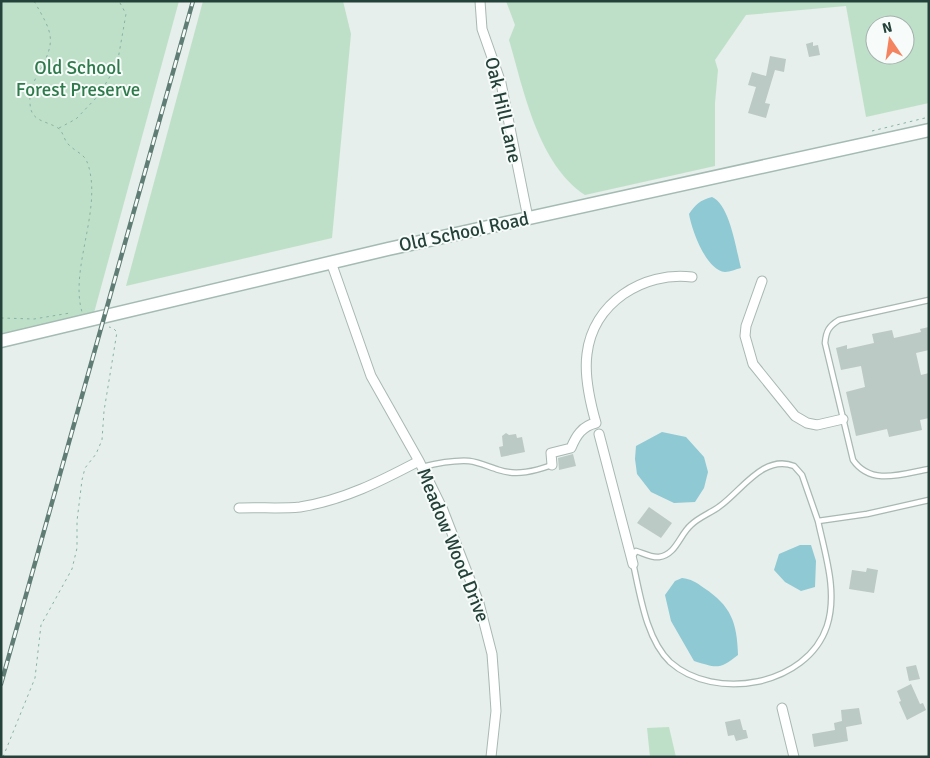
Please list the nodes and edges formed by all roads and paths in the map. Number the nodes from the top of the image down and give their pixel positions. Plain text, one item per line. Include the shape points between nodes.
1 (34, 1) edge
2 (119, 1) edge
3 (480, 1) edge
4 (59, 128) junction
5 (929, 130) edge
6 (528, 218) junction
7 (331, 262) junction
8 (692, 277) dead end
9 (762, 281) dead end
10 (929, 300) edge
11 (73, 312) dead end
12 (1, 318) edge
13 (85, 321) junction
14 (107, 327) dead end
15 (1, 341) edge
16 (844, 419) junction
17 (599, 434) dead end
18 (420, 464) junction
19 (552, 465) joint
20 (929, 470) edge
21 (929, 500) edge
22 (239, 508) dead end
23 (818, 521) junction
24 (633, 564) junction
25 (782, 708) dead end
26 (3, 757) edge
27 (491, 757) edge
28 (794, 757) edge

1 - 4 path via 48,28 52,47 30,91 30,110 36,119
2 - 4 path via 126,14 117,65 98,96 76,119
3 - 6 street, Oak Hill Lane via 482,29 501,83
4 - 13 path via 68,143 84,154 90,173 91,199 81,269 80,304
5 - 6 street, Old School Road
6 - 7 street, Old School Road
7 - 13 street, Old School Road
7 - 18 street, Meadow Wood Drive via 372,376
8 - 19 street via 669,276 643,282 624,292 599,319 587,354 586,370 596,423 577,434 571,448 551,453
9 - 16 street via 746,326 745,336 753,364 795,416 817,425
10 - 16 lane via 839,320 826,332 825,343
11 - 12 path via 34,318
13 - 15 street, Old School Road
14 - 26 path via 117,332 114,363 102,440 85,468 82,480 77,548 72,569 41,625 35,678
16 - 20 lane via 853,460 860,470 886,477
17 - 24 street
18 - 19 lane via 470,461 500,471 522,473
18 - 22 street via 372,486 320,503 299,507
18 - 27 street, Meadow Wood Drive via 443,510 480,603 488,633 496,711
21 - 23 lane
23 - 24 lane via 802,475 794,466 776,464 764,469 721,506 690,525 668,553 658,557 636,551 632,557
23 - 24 lane via 832,596 827,626 817,646 796,665 775,677 746,685 718,684 691,676 670,661 657,644 649,625
25 - 28 street

